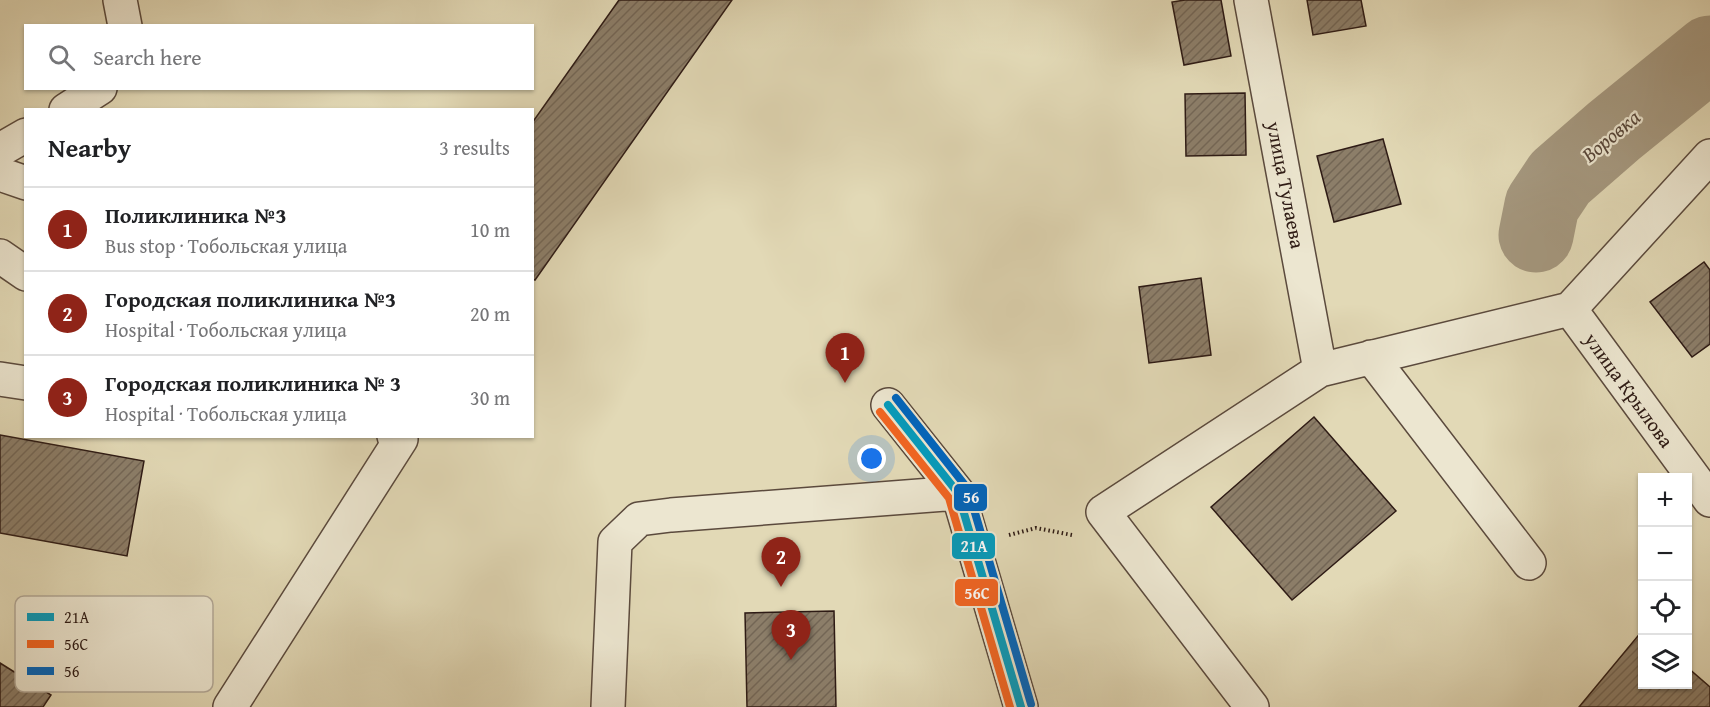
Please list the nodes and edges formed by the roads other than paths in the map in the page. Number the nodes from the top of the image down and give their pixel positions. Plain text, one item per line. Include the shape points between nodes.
1 (120, 0) edge
2 (1251, 0) edge
3 (125, 24) edge
4 (97, 90) edge
5 (69, 108) edge
6 (24, 136) edge
7 (0, 150) edge
8 (1710, 156) edge
9 (0, 174) edge
10 (24, 182) edge
11 (0, 256) edge
12 (24, 273) edge
13 (1570, 309) junction
14 (1371, 357) junction
15 (1320, 370) junction
16 (0, 379) edge
17 (24, 383) edge
18 (888, 405) dead end
19 (399, 438) edge
20 (958, 493) junction
21 (1710, 500) edge
22 (1529, 563) dead end
23 (230, 707) edge
24 (608, 707) edge
25 (1021, 707) edge
26 (1252, 707) edge

1 - 3 street
2 - 15 street, улица Тулаева
4 - 5 street
6 - 7 street
8 - 13 street
9 - 10 street
11 - 12 street
13 - 14 street
13 - 21 street, улица Крылова
14 - 15 street
14 - 22 street
15 - 26 street via 1113,524
16 - 17 street
18 - 20 street
19 - 23 street
20 - 24 street via 639,519 615,542
20 - 25 street

